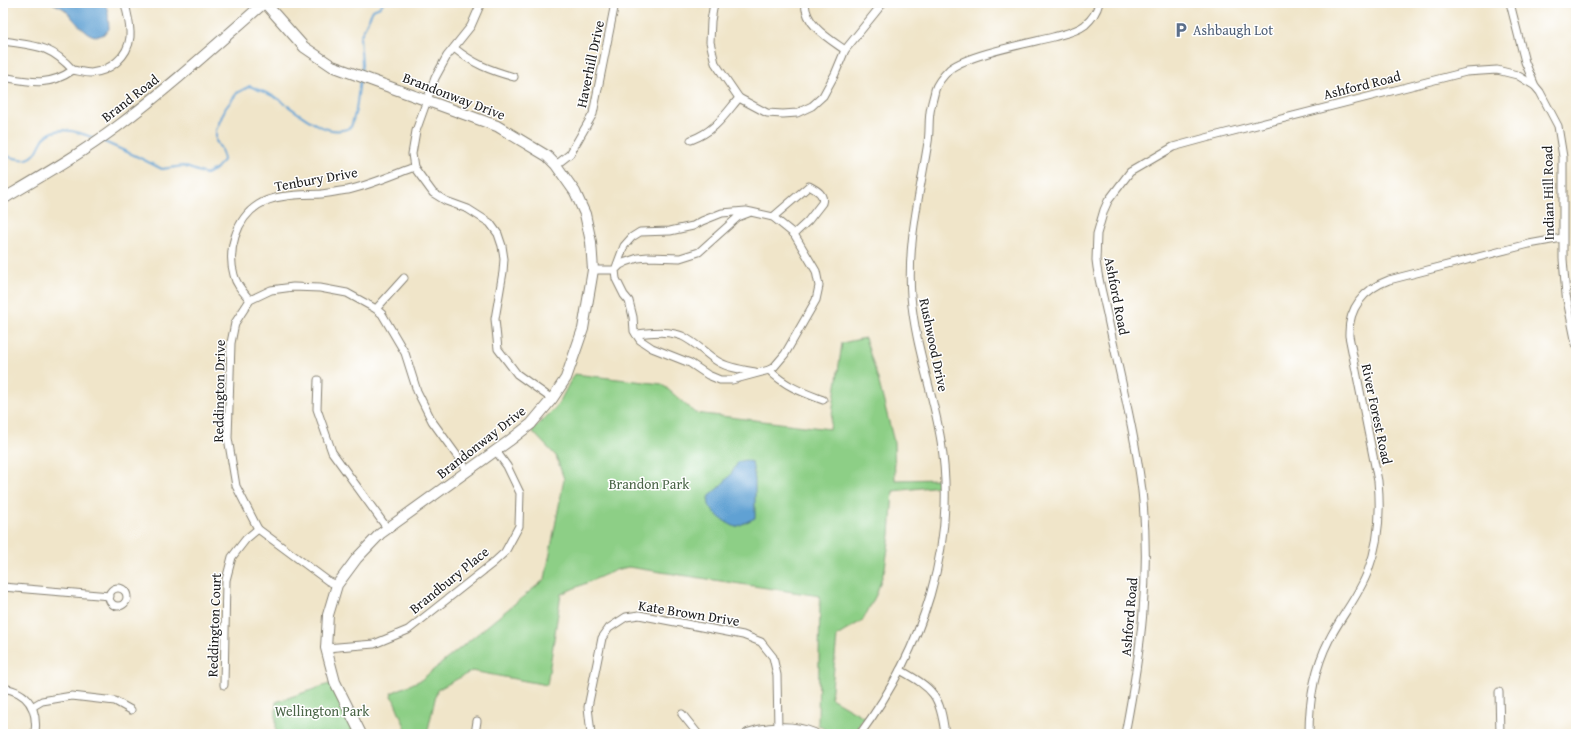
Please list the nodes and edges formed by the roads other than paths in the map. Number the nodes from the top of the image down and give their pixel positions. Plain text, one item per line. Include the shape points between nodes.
1 (125, 3) edge
2 (264, 3) edge
3 (481, 3) edge
4 (615, 3) edge
5 (714, 3) edge
6 (805, 3) edge
7 (883, 3) edge
8 (1099, 3) edge
9 (1510, 3) edge
10 (3, 41) edge
11 (454, 48) junction
12 (845, 50) junction
13 (73, 70) junction
14 (3, 77) edge
15 (514, 77) dead end
16 (1535, 86) junction
17 (739, 98) junction
18 (427, 100) junction
19 (691, 140) dead end
20 (556, 165) junction
21 (414, 167) junction
22 (3, 200) edge
23 (751, 212) junction
24 (773, 217) junction
25 (794, 234) junction
26 (1562, 238) junction
27 (593, 270) junction
28 (615, 270) junction
29 (404, 278) dead end
30 (250, 300) junction
31 (376, 309) junction
32 (636, 334) junction
33 (1576, 344) edge
34 (769, 370) junction
35 (759, 373) junction
36 (318, 380) dead end
37 (552, 400) junction
38 (823, 400) dead end
39 (496, 451) junction
40 (468, 471) junction
41 (387, 528) junction
42 (258, 529) junction
43 (337, 585) junction
44 (3, 587) edge
45 (110, 596) dead end
46 (326, 648) junction
47 (900, 670) junction
48 (224, 685) dead end
49 (3, 688) edge
50 (1499, 692) dead end
51 (32, 707) junction
52 (131, 710) dead end
53 (682, 714) dead end
54 (477, 721) dead end
55 (778, 729) junction
56 (35, 734) edge
57 (361, 734) edge
58 (475, 734) edge
59 (591, 734) edge
60 (698, 734) edge
61 (748, 734) edge
62 (814, 734) edge
63 (860, 734) edge
64 (945, 734) edge
65 (1125, 734) edge
66 (1309, 734) edge
67 (1500, 734) edge

1 - 13 street via 130,37 123,56 102,71 90,73
2 - 18 street, Brandonway Drive via 304,47 332,66
2 - 22 street, Brand Road via 180,77 109,133
3 - 11 street via 471,26
4 - 20 street, Haverhill Drive via 594,114 570,154
5 - 17 street via 710,42 715,63
6 - 12 street via 805,9 816,30
7 - 12 street
8 - 47 street, Rushwood Drive via 1097,11 1086,25 1070,33 971,58 951,68 936,86 930,108 929,139 914,219 910,271 916,336 942,443 944,519 940,556 929,602
9 - 16 street, Indian Hill Road via 1525,62
10 - 13 street via 45,48 56,54
11 - 15 street via 488,70
11 - 18 street via 435,78
12 - 17 street via 823,96 812,106 797,113 767,113
13 - 14 street via 47,82
16 - 26 street, Indian Hill Road via 1558,126 1563,158
16 - 65 street, Ashford Road via 1517,75 1497,70 1466,72 1206,138 1173,147 1130,172 1108,202 1099,226 1096,260 1131,427 1142,490 1145,531 1145,603 1138,663
17 - 19 street via 716,126 705,135
18 - 20 street, Brandonway Drive via 497,126 547,156
18 - 21 street via 416,131 412,154
20 - 27 street, Brandonway Drive via 575,192 585,214
21 - 30 street, Tenbury Drive via 350,189 323,194 281,196 258,204 241,222 233,244 234,277
21 - 37 street via 433,193 468,209 490,223 498,234 504,259 495,319 498,350 517,374
23 - 24 street
23 - 28 street via 738,217 699,252 680,258 638,258 620,265
23 - 28 street via 722,213 693,226 640,232 632,236 624,246
24 - 25 street
24 - 25 street via 809,186 821,194 822,203
25 - 34 street via 816,271 819,286 816,300 785,354
26 - 33 street, Indian Hill Road via 1566,295
26 - 66 street, River Forest Road via 1528,244 1389,280 1377,284 1368,291 1356,306 1349,325 1349,336 1378,481 1379,521 1375,551 1367,574 1318,665 1310,702
27 - 28 street
27 - 37 street, Brandonway Drive via 583,329 566,378
28 - 32 street via 616,279 629,301
29 - 31 street
30 - 31 street via 271,290 293,287 320,288 347,293
30 - 42 street, Reddington Drive via 235,323 231,343 228,438 236,486
31 - 40 street via 382,314 405,353 416,391 432,421
32 - 35 street via 663,332 681,336 718,361 736,369
32 - 35 street via 652,348 690,363 720,380 732,380
34 - 35 street
34 - 38 street via 798,391
36 - 41 street via 317,409 332,452
37 - 39 street, Brandonway Drive via 531,424
39 - 40 street, Brandonway Drive
39 - 46 street, Brandbury Place via 507,466 520,493 519,526 505,552 408,630 374,644
40 - 41 street, Brandonway Drive
41 - 43 street, Brandonway Drive via 357,558
42 - 43 street, Reddington Drive
42 - 48 street, Reddington Court via 232,557 226,580
43 - 46 street, Brandonway Drive via 328,615
44 - 45 street
46 - 57 street, Brandonway Drive via 335,682
47 - 63 street, Rushwood Drive
47 - 64 street via 921,681 933,692 941,707
49 - 51 street via 21,694
50 - 67 street
51 - 52 street via 42,701 72,696 115,702
51 - 56 street via 36,716
53 - 60 street
54 - 58 street
55 - 59 street, Kate Brown Drive via 777,675 773,657 761,642 744,635 639,615 626,617 609,628 602,638 588,707
55 - 61 street
55 - 62 street via 794,729

